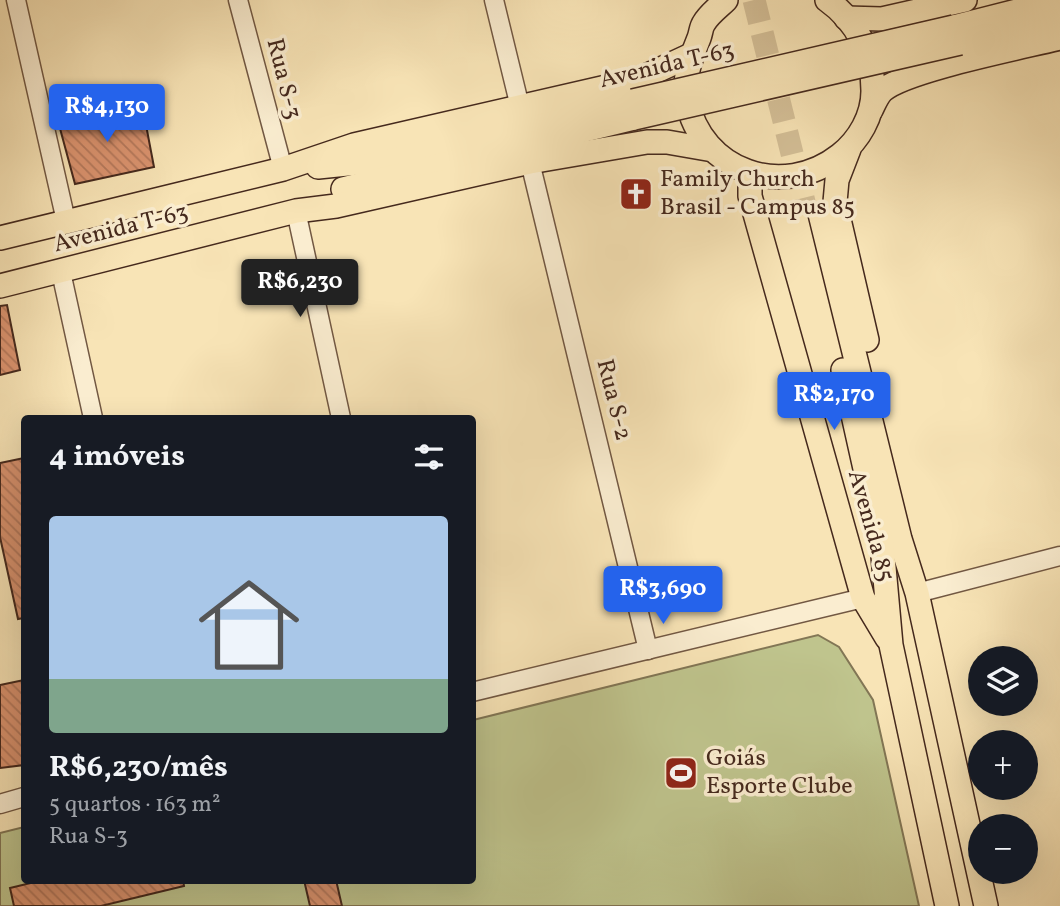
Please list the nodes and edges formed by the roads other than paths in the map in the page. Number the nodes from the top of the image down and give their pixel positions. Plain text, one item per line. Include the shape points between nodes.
1 (16, 0) edge
2 (238, 0) edge
3 (494, 0) edge
4 (709, 0) edge
5 (726, 0) edge
6 (827, 0) edge
7 (965, 0) edge
8 (1060, 0) edge
9 (846, 18) junction
10 (1060, 20) edge
11 (704, 23) junction
12 (957, 35) junction
13 (1060, 38) edge
14 (691, 55) junction
15 (520, 107) junction
16 (634, 110) junction
17 (870, 113) junction
18 (849, 148) junction
19 (713, 150) junction
20 (530, 162) junction
21 (283, 169) junction
22 (750, 173) junction
23 (296, 211) junction
24 (66, 221) junction
25 (0, 237) edge
26 (61, 272) junction
27 (0, 286) edge
28 (92, 415) edge
29 (340, 415) edge
30 (1060, 556) edge
31 (917, 593) junction
32 (863, 598) junction
33 (891, 645) junction
34 (648, 650) junction
35 (476, 690) edge
36 (21, 798) edge
37 (0, 804) edge
38 (947, 906) edge
39 (986, 906) edge

1 - 24 street
2 - 21 street, Rua S-3
3 - 15 street
4 - 11 main road
5 - 11 main road
6 - 9 main road
7 - 9 main road via 882,19
8 - 12 main road, Avenida T-63
9 - 17 main road via 863,41 873,69
10 - 12 main road, Avenida T-63
11 - 14 main road
12 - 16 main road, Avenida T-63, bridge
13 - 17 main road via 892,85 880,92
14 - 15 main road, Avenida T-63 via 637,80
14 - 19 main road via 687,98 696,126
15 - 21 main road, Avenida T-63 via 354,145
16 - 21 main road, Avenida T-63 via 357,163
16 - 23 main road, Avenida T-63 via 346,188
17 - 18 main road
18 - 22 main road via 828,165 803,175 776,178
18 - 31 main road, Avenida 85 via 837,180 835,202 912,540
19 - 20 main road, Avenida T-63 via 647,142
19 - 22 main road
20 - 23 main road, Avenida T-63 via 337,206
20 - 34 street, Rua S-2
21 - 24 main road, Avenida T-63
22 - 32 main road, Avenida 85 via 750,196
23 - 26 main road, Avenida T-63
23 - 29 street
24 - 25 main road, Avenida T-63
26 - 27 main road, Avenida T-63
26 - 28 street
30 - 31 street
31 - 33 main road, Avenida 85 via 814,214 882,545
31 - 39 main road, Avenida 85
32 - 33 main road, Avenida 85
32 - 34 street
33 - 38 main road, Avenida 85
34 - 35 street
36 - 37 street

